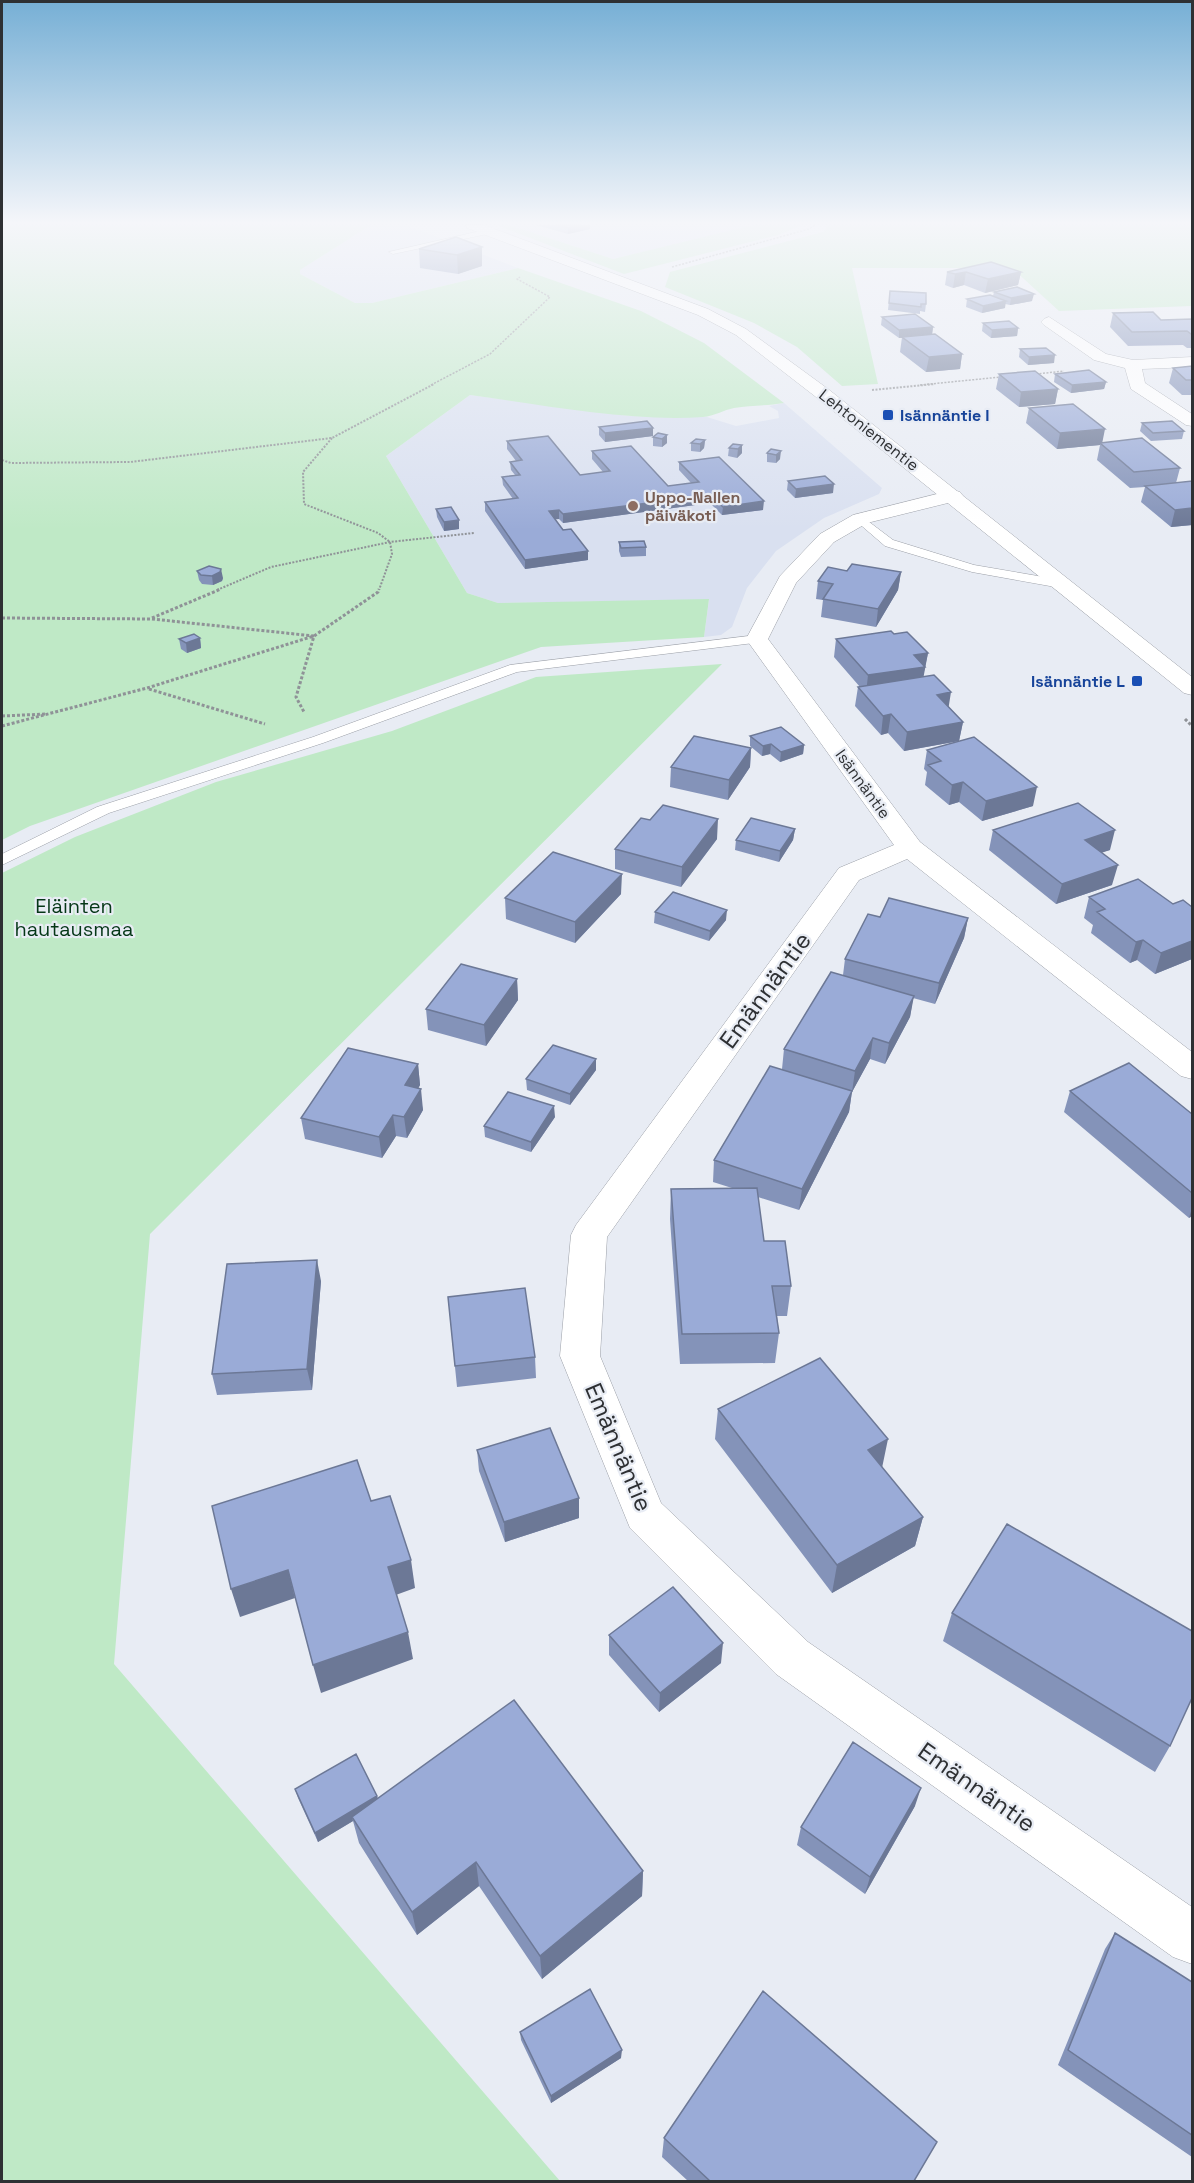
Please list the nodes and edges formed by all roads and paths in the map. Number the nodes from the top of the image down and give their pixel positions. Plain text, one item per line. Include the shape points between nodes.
1 (519, 327) edge
2 (731, 327) edge
3 (1056, 327) edge
4 (1192, 362) edge
5 (1133, 365) junction
6 (1027, 375) edge
7 (1003, 377) edge
8 (873, 389) dead end
9 (1192, 421) edge
10 (332, 438) junction
11 (2, 460) edge
12 (953, 496) junction
13 (860, 519) junction
14 (474, 533) dead end
15 (390, 542) junction
16 (1061, 584) junction
17 (2, 618) edge
18 (152, 619) junction
19 (314, 636) junction
20 (757, 639) junction
21 (147, 688) junction
22 (1192, 688) edge
23 (54, 714) junction
24 (2, 716) edge
25 (1183, 718) dead end
26 (2, 726) edge
27 (1192, 726) edge
28 (318, 740) junction
29 (910, 848) junction
30 (2, 860) edge
31 (1192, 1068) edge
32 (1192, 1938) edge

1 - 10 path via 490,354
2 - 12 street, Lehtoniementie
3 - 5 street via 1100,357
4 - 5 street
5 - 6 path
5 - 9 street via 1137,385
7 - 8 path
10 - 11 path via 130,462
10 - 15 path via 303,472 304,504 378,533
12 - 13 street
12 - 16 street, Lehtoniementie
13 - 16 lane via 889,543 972,568
13 - 20 street via 827,538 786,580
14 - 15 path
15 - 18 path via 271,567
15 - 19 path via 392,554 378,592
16 - 22 street, Lehtoniementie
17 - 18 path
18 - 19 path
19 - 21 path
19 - 28 path via 296,697
20 - 28 lane via 515,668
20 - 29 street, Isännäntie
21 - 23 path
21 - 28 path
23 - 24 path
23 - 26 path
25 - 27 path
28 - 30 lane via 104,810
29 - 31 street, Isännäntie
29 - 32 street, Emännäntie via 849,874 589,1234 580,1356 645,1515 792,1658

